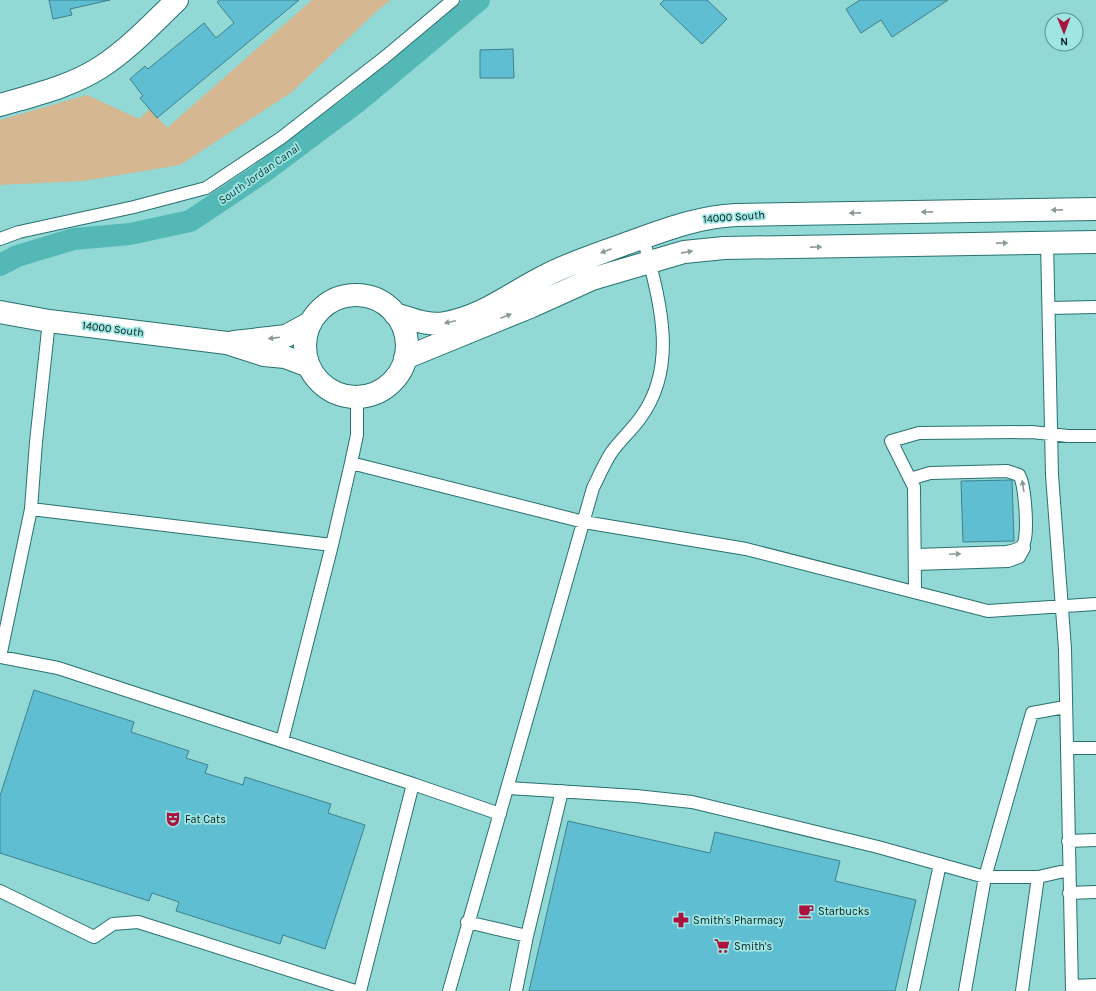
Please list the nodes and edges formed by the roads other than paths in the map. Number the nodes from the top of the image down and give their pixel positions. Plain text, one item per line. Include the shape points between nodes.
1 (177, 0) edge
2 (453, 0) edge
3 (0, 105) edge
4 (1096, 209) edge
5 (643, 237) junction
6 (0, 239) edge
7 (1047, 242) junction
8 (1096, 242) edge
9 (649, 261) junction
10 (1096, 307) edge
11 (1049, 308) junction
12 (0, 312) edge
13 (396, 314) junction
14 (49, 321) junction
15 (310, 323) junction
16 (227, 343) junction
17 (405, 358) junction
18 (309, 366) junction
19 (356, 397) junction
20 (1051, 434) junction
21 (1096, 436) edge
22 (351, 463) junction
23 (910, 479) junction
24 (31, 509) junction
25 (584, 522) junction
26 (332, 544) junction
27 (916, 560) junction
28 (915, 591) junction
29 (1096, 604) edge
30 (1063, 607) junction
31 (1065, 707) junction
32 (282, 741) junction
33 (1067, 748) junction
34 (1096, 748) edge
35 (412, 784) junction
36 (508, 788) junction
37 (562, 791) junction
38 (500, 814) junction
39 (1096, 840) edge
40 (1068, 841) junction
41 (940, 864) junction
42 (1069, 870) junction
43 (985, 877) junction
44 (1038, 877) junction
45 (0, 891) edge
46 (1096, 892) edge
47 (1069, 893) junction
48 (467, 922) junction
49 (527, 936) junction
50 (1096, 985) edge
51 (1072, 988) edge
52 (355, 991) edge
53 (360, 991) edge
54 (449, 991) edge
55 (516, 991) edge
56 (913, 991) edge
57 (965, 991) edge
58 (1022, 991) edge

1 - 3 street via 129,45 100,67 59,88
2 - 6 lane via 281,138 206,188 134,207 19,232
4 -> 5 street, 14000 South via 725,216 704,218
5 - 9 lane
5 -> 13 street, 14000 South via 561,269 469,317 445,324 433,324
7 - 8 street
9 -> 7 street via 684,252 717,248
7 - 11 lane
17 -> 9 street via 584,282
9 - 25 lane via 663,329 663,354 659,375 641,417 612,452 602,470 593,488
10 - 11 lane
11 - 20 lane
12 - 14 street, 14000 South
13 - 15 street via 372,297 357,295 329,302
13 - 17 street via 404,330 407,348
14 - 16 street, 14000 South
14 - 24 lane
15 -> 16 street, 14000 South via 286,336
15 - 18 street via 305,345
16 - 18 street, 14000 South via 264,355 285,357
17 - 19 street via 401,370 388,385 370,395
18 - 19 street via 317,379 328,389
19 - 22 lane via 357,435
20 - 21 lane
20 - 23 lane via 919,433 891,441
20 - 30 lane
22 - 25 lane
22 - 26 lane
23 - 27 lane via 914,487
27 -> 23 lane via 1013,551 1023,545 1026,539 1024,486 1019,475 1014,472 930,473
24 - 26 lane
24 - 32 lane via 0,657 58,668
25 - 28 lane via 746,549
25 - 36 lane
26 - 32 lane
27 - 28 lane
28 - 30 lane via 988,611
29 - 30 lane
30 - 31 lane
31 - 33 lane
31 - 43 lane via 1032,712
32 - 35 lane
33 - 34 lane
33 - 40 lane
35 - 38 lane
35 - 53 lane
36 - 37 lane
36 - 38 lane
37 - 41 lane via 692,802
37 - 49 lane
38 - 48 lane
39 - 40 lane
40 - 42 lane
41 - 43 lane
41 - 56 lane
42 - 44 lane
42 - 47 lane
43 - 44 lane
43 - 57 lane
44 - 58 lane
45 - 52 lane via 94,937 113,924 138,922
46 - 47 lane
47 - 51 lane
48 - 49 lane
48 - 54 lane
49 - 55 lane
50 - 51 lane

